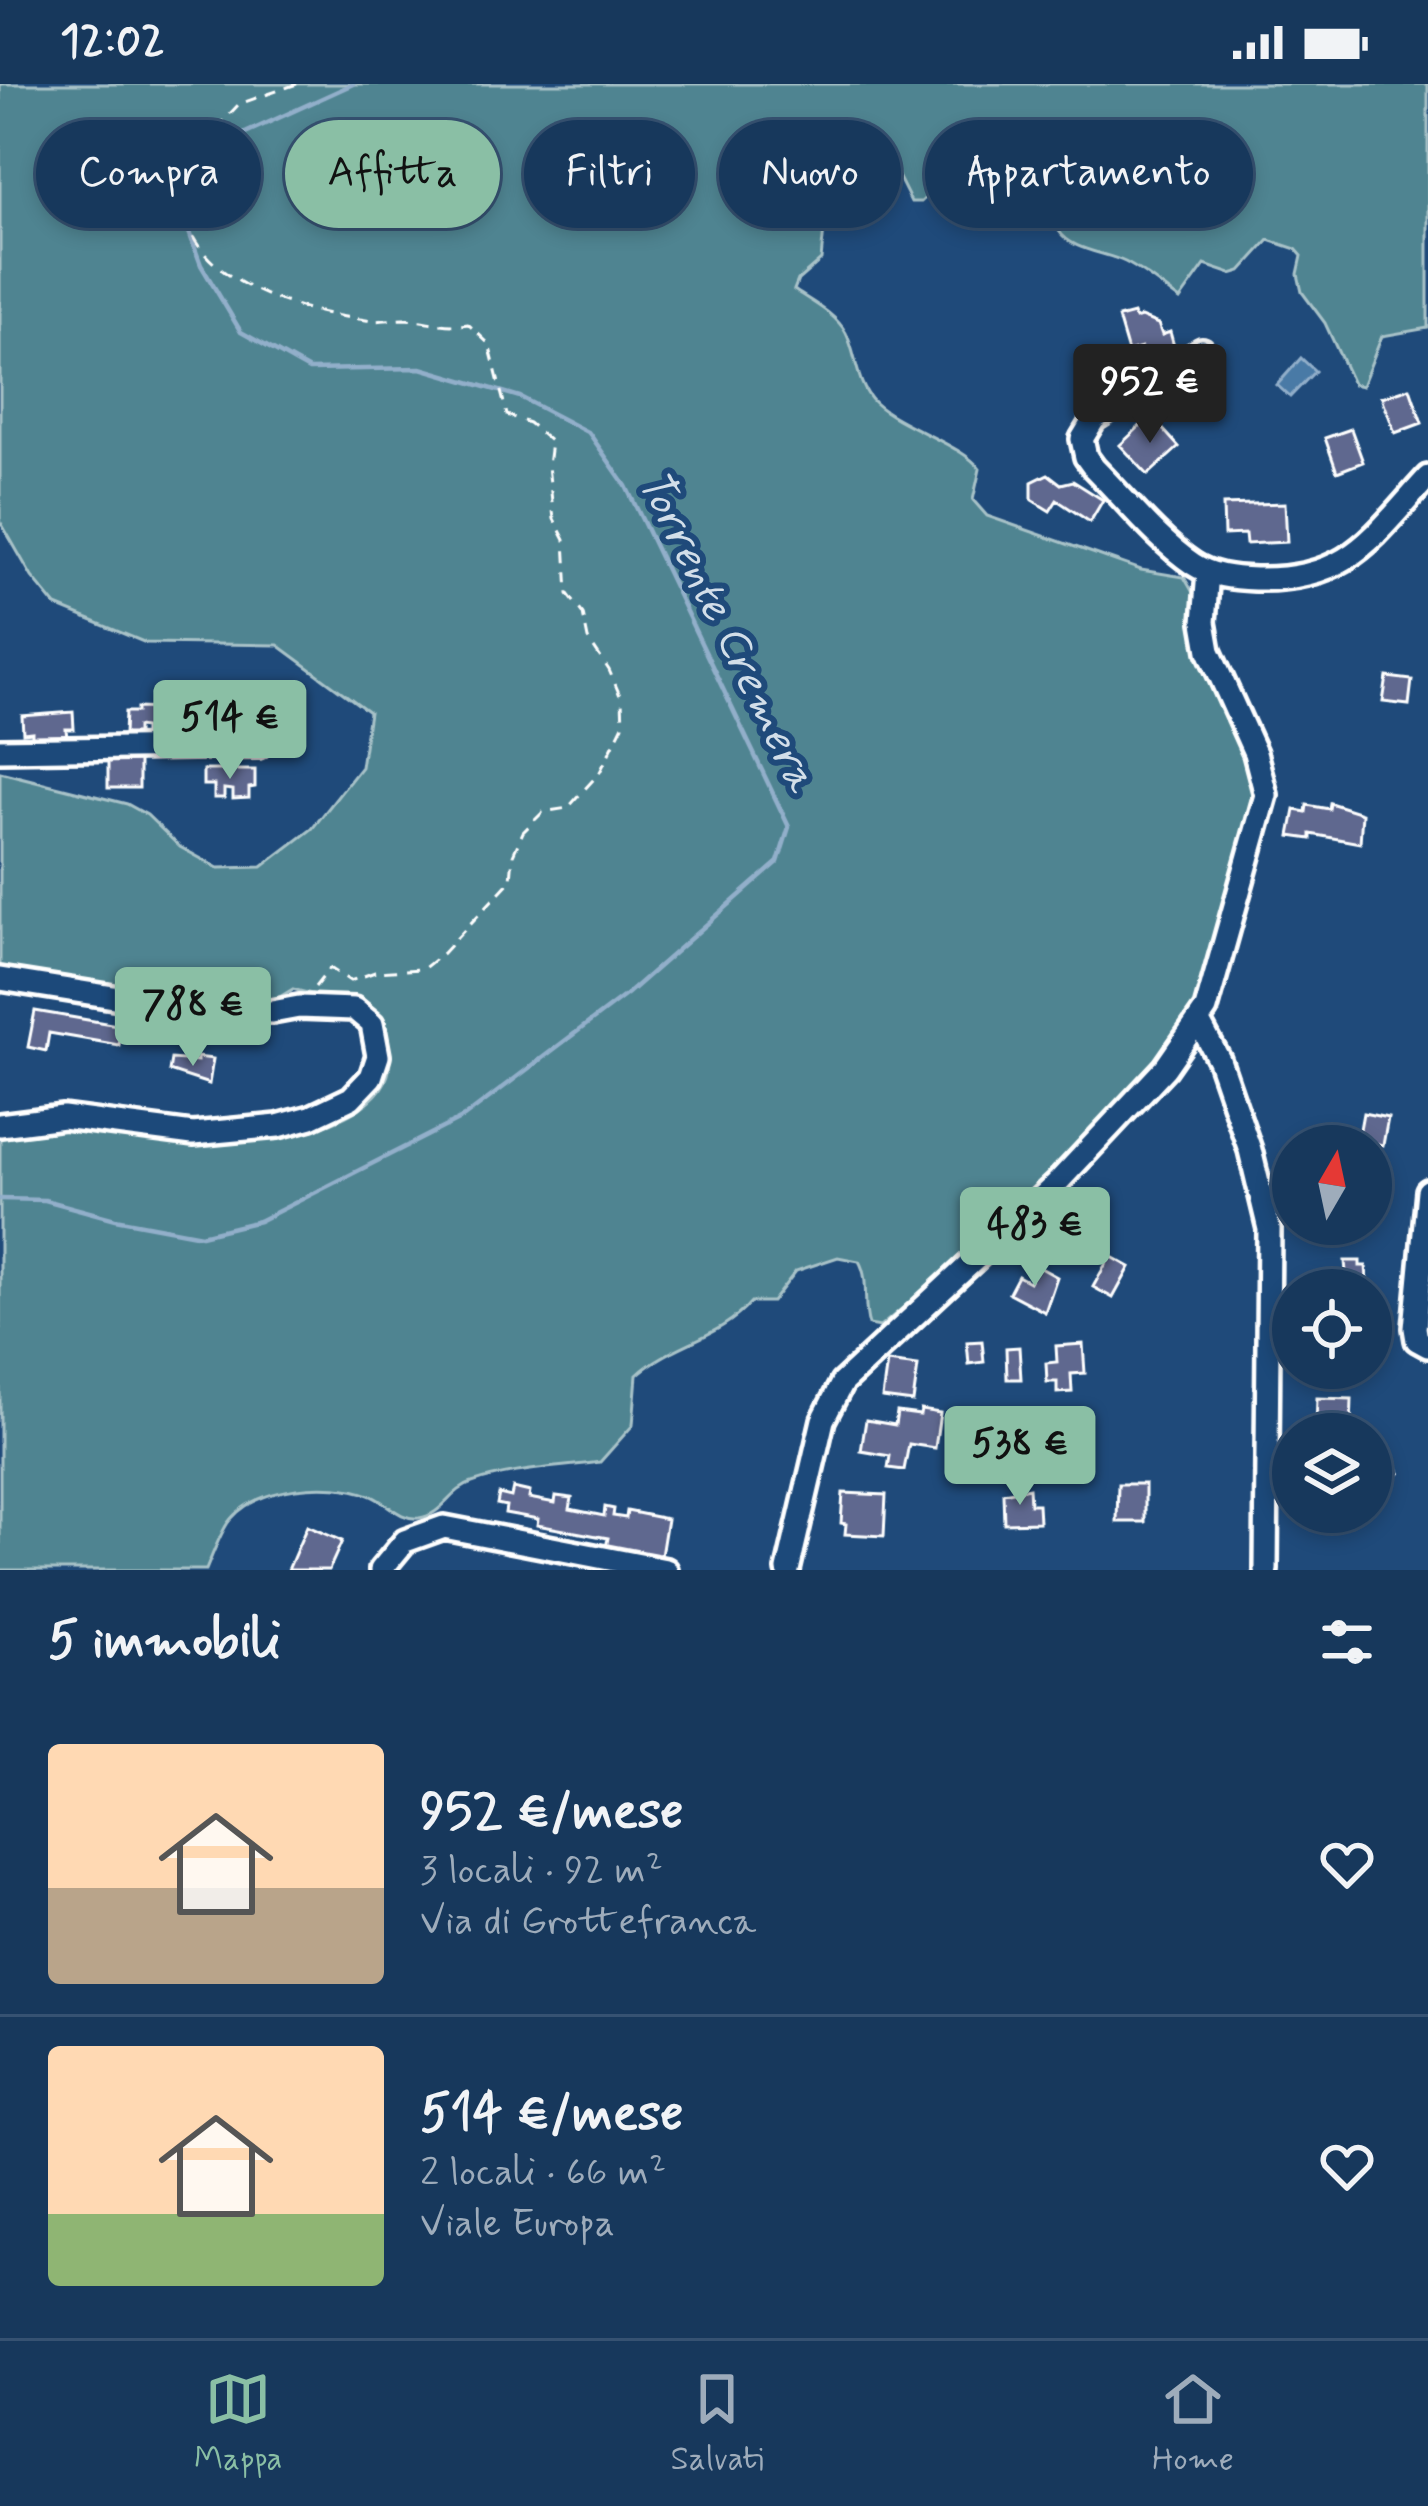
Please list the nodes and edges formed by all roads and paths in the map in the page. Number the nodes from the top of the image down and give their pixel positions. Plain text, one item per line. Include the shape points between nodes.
1 (297, 84) edge
2 (1202, 350) dead end
3 (1428, 477) edge
4 (1208, 572) junction
5 (258, 746) dead end
6 (0, 750) edge
7 (0, 979) edge
8 (299, 1007) junction
9 (1199, 1022) junction
10 (0, 1125) edge
11 (1428, 1191) edge
12 (1428, 1346) edge
13 (381, 1570) edge
14 (666, 1570) edge
15 (788, 1570) edge
16 (1266, 1570) edge

1 - 8 path via 239,104 166,169 191,172 186,219 213,261 296,308 370,321 468,324 489,344 507,416 551,442 568,594 616,685 623,725 600,772 568,808 543,812 523,832 511,880 443,953 423,969 350,981 330,968
2 - 4 street via 1094,419 1082,446 1108,482
3 - 4 street via 1367,543 1329,568 1275,579
4 - 9 street via 1209,650 1258,760 1266,799
5 - 6 street
7 - 8 street via 183,1008
8 - 10 street via 355,1010 376,1032 371,1077 320,1114 224,1133 74,1117
9 - 15 street via 1056,1184 836,1391
9 - 16 street via 1250,1150 1269,1229
11 - 12 street via 1415,1333
13 - 14 street via 405,1541 444,1527

